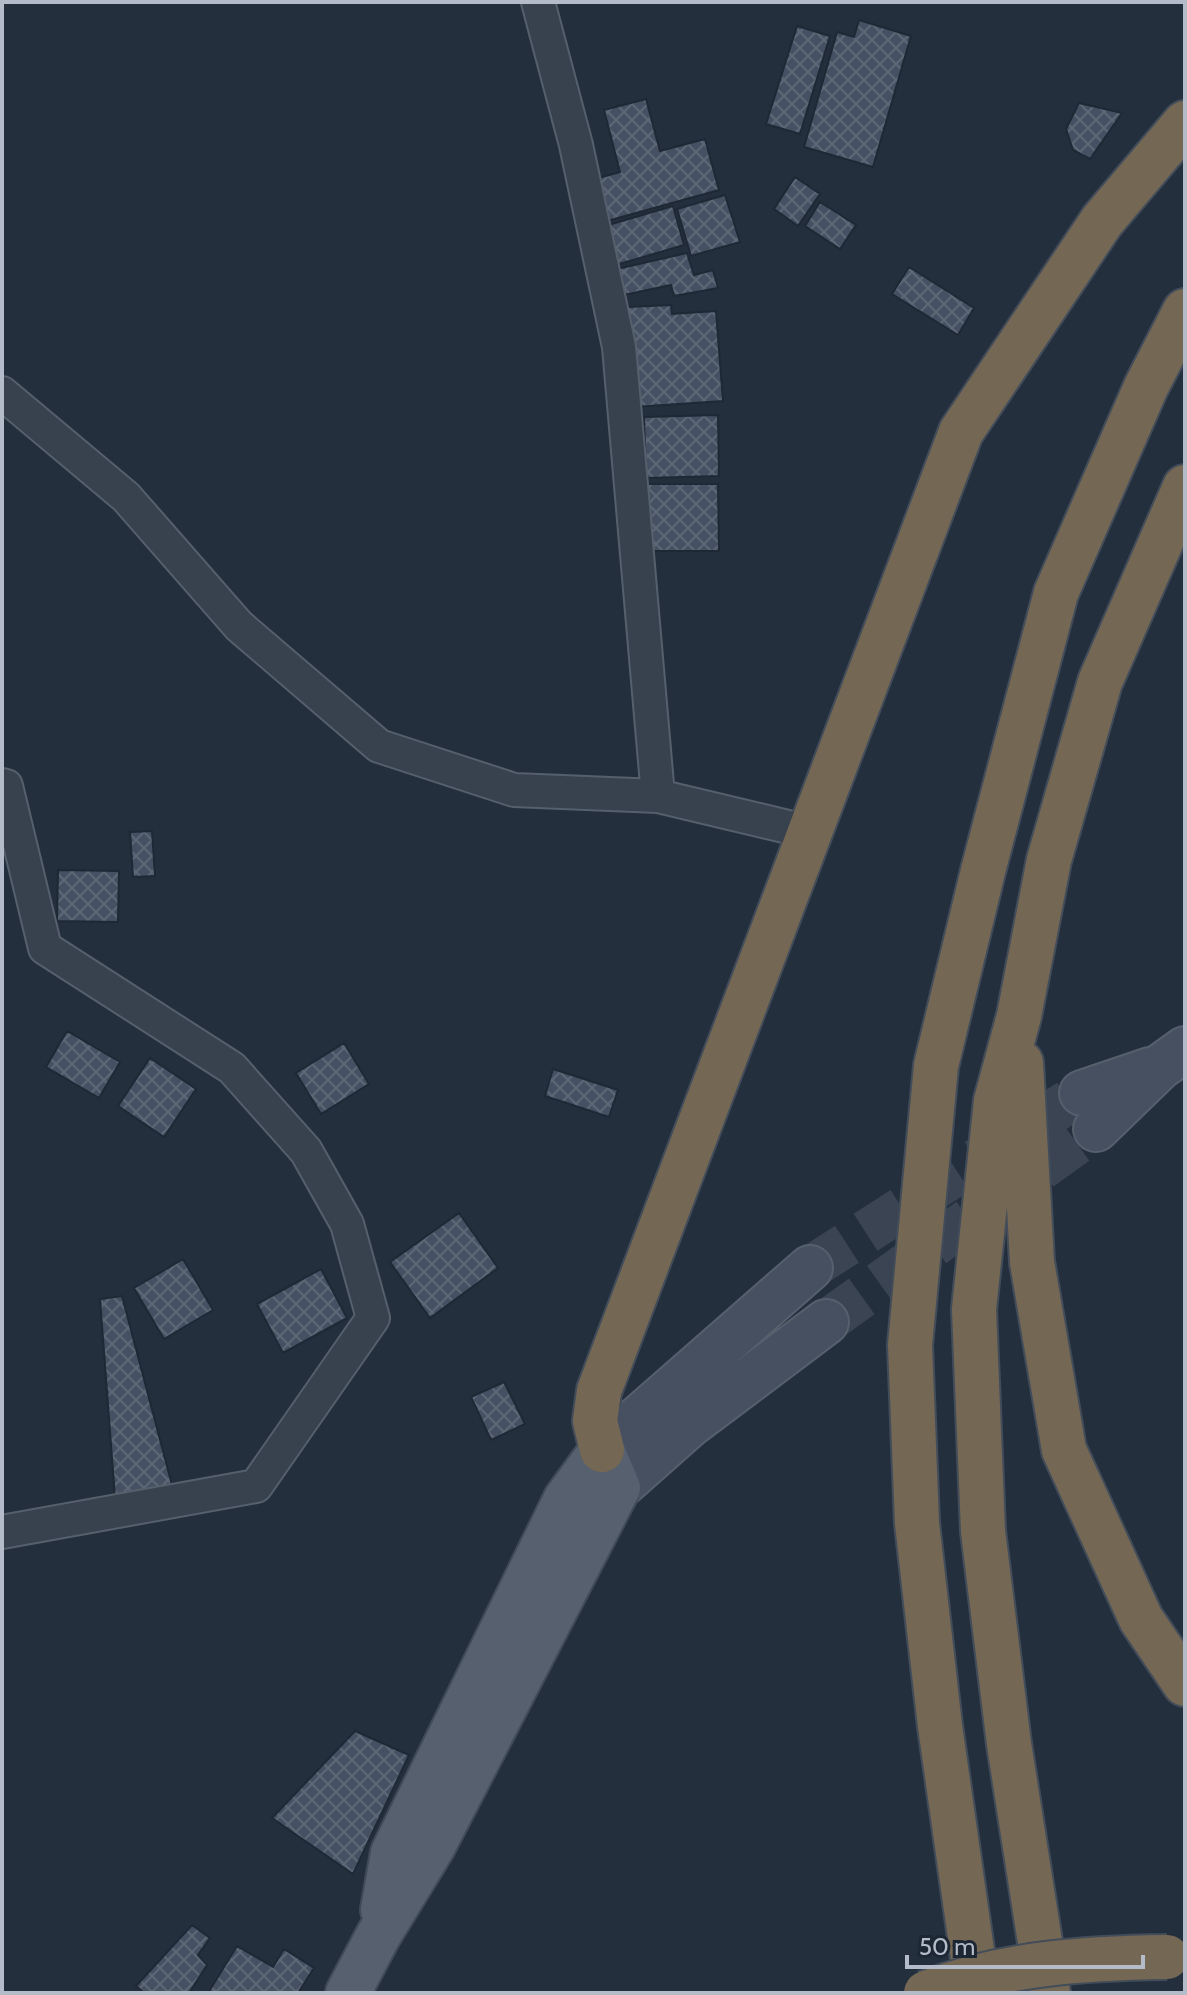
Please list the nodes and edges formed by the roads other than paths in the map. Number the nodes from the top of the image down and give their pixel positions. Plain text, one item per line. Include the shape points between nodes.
1 (538, 2) edge
2 (1185, 123) edge
3 (1185, 311) edge
4 (2, 393) edge
5 (1185, 487) edge
6 (2, 785) edge
7 (658, 796) junction
8 (809, 832) junction
9 (1019, 1016) junction
10 (1172, 1058) edge
11 (1089, 1111) tunnel mouth
12 (810, 1268) tunnel mouth
13 (826, 1322) tunnel mouth
14 (610, 1469) junction
15 (2, 1532) edge
16 (1185, 1684) edge
17 (1176, 1958) edge
18 (348, 1993) edge
19 (926, 1993) edge
20 (978, 1993) edge
21 (1048, 1993) edge

1 - 7 street via 576,145 619,347
2 - 8 highway via 1102,221 961,432
3 - 20 highway via 1056,593 936,1066 910,1345 917,1523
4 - 7 street via 126,497 239,626 379,746 514,790
5 - 9 highway via 1100,682 1049,860
6 - 15 street via 45,948 232,1068 306,1151 347,1224 373,1318 256,1486
7 - 8 street
8 - 14 highway via 599,1391 595,1421
9 - 16 highway via 1032,1262 1064,1450 1141,1619
9 - 21 highway via 996,1101 974,1309 983,1531
10 - 11 main road
12 - 14 main road
13 - 14 main road via 689,1425
14 - 18 main road via 566,1499 393,1853 378,1936
17 - 19 highway, bridge via 1089,1958 1003,1971

